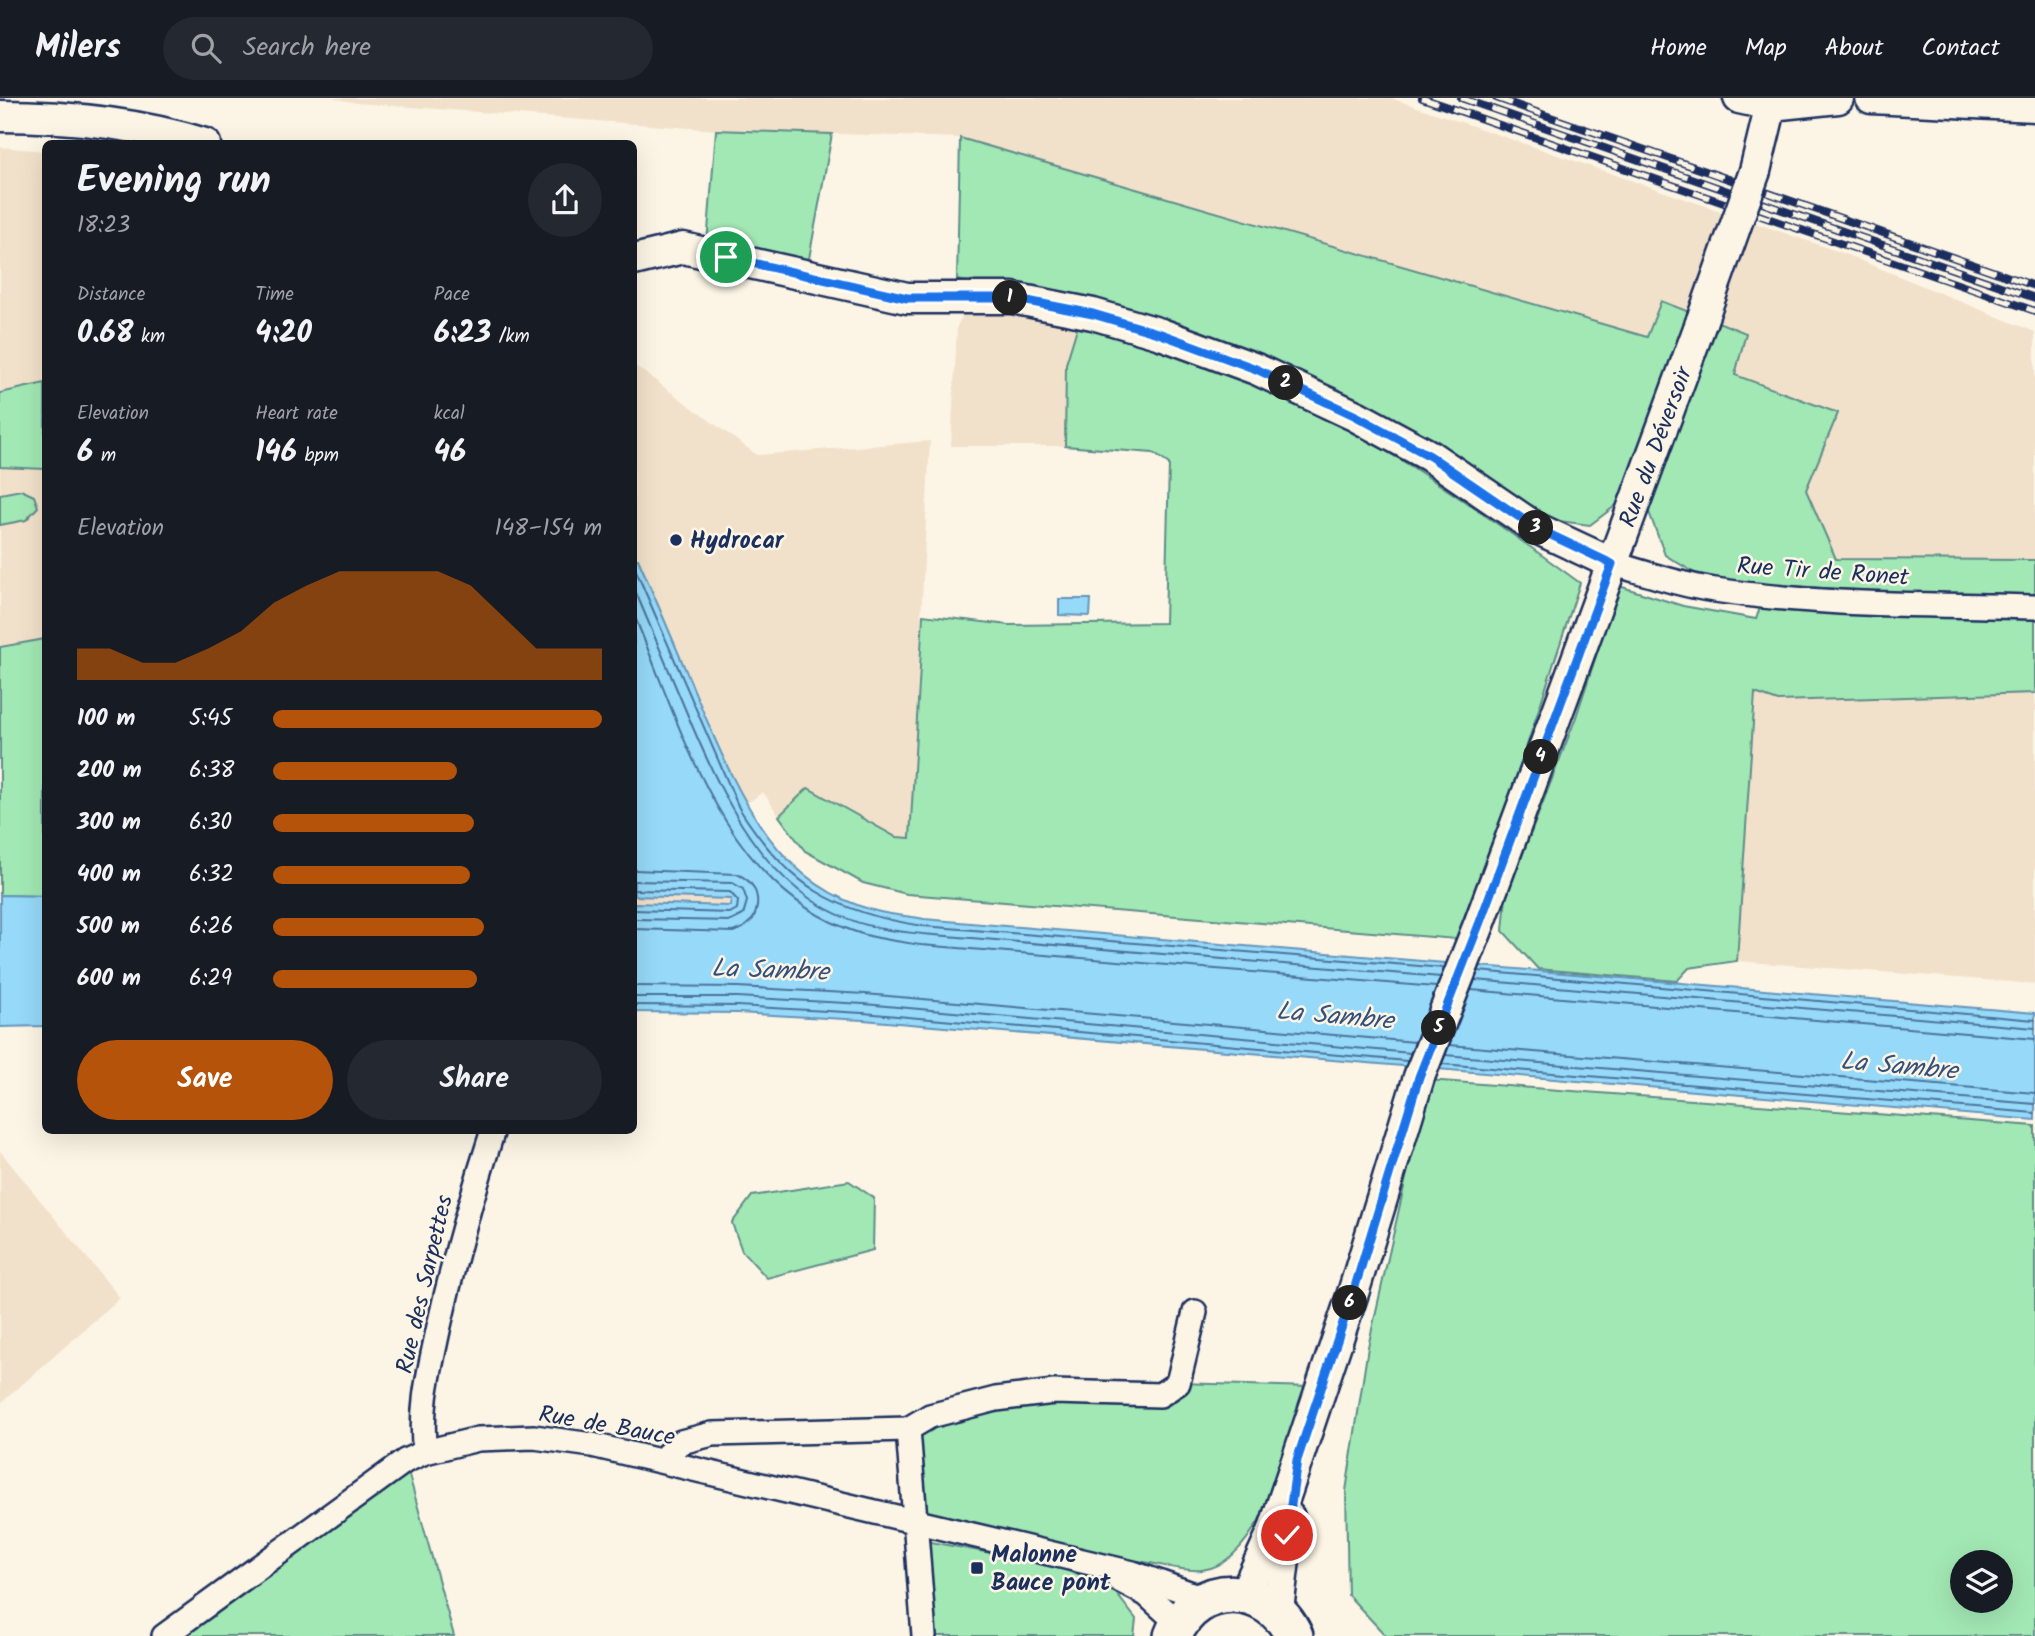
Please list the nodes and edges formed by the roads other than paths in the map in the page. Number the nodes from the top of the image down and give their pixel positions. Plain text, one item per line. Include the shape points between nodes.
1 (1739, 98) edge
2 (1838, 98) edge
3 (1871, 98) edge
4 (2027, 101) edge
5 (1771, 105) junction
6 (0, 117) edge
7 (192, 140) edge
8 (637, 259) edge
9 (1612, 564) junction
10 (2035, 607) edge
11 (492, 1134) edge
12 (1195, 1312) dead end
13 (908, 1429) junction
14 (425, 1452) junction
15 (661, 1460) junction
16 (1297, 1460) junction
17 (916, 1524) junction
18 (1089, 1565) junction
19 (1245, 1593) junction
20 (1206, 1599) junction
21 (1286, 1623) edge
22 (1176, 1630) edge
23 (164, 1636) edge
24 (924, 1636) edge

1 - 5 street
2 - 5 street
3 - 4 street
5 - 9 street, Rue du Déversoir, bridge via 1755,171
6 - 7 street via 114,122
8 - 9 street via 683,248 907,298 1012,298 1161,334 1256,369 1356,416 1430,456 1534,527
9 - 10 street, Rue Tir de Ronet via 1713,590 1764,596 1841,603
9 - 16 street, Rue du Déversoir via 1419,1077
11 - 14 street, Rue des Sarpettes via 454,1255 426,1384 421,1424
12 - 13 street via 1178,1382 1160,1395 1054,1392 1019,1396 930,1416
13 - 15 street via 712,1434 681,1442
13 - 17 street
14 - 15 street, Rue de Bauce via 478,1439 534,1437
14 - 23 street, Rue de Bauce via 405,1461
15 - 17 street, Rue de Bauce
16 - 19 street, Rue du Déversoir via 1273,1532
16 - 21 street, Rue du Déversoir
17 - 18 street, Rue de Bauce
17 - 24 street
18 - 20 street, Rue de Bauce via 1133,1573
18 - 22 street, Rue de Bauce via 1146,1594
19 - 20 main road
19 - 21 main road
20 - 22 main road

